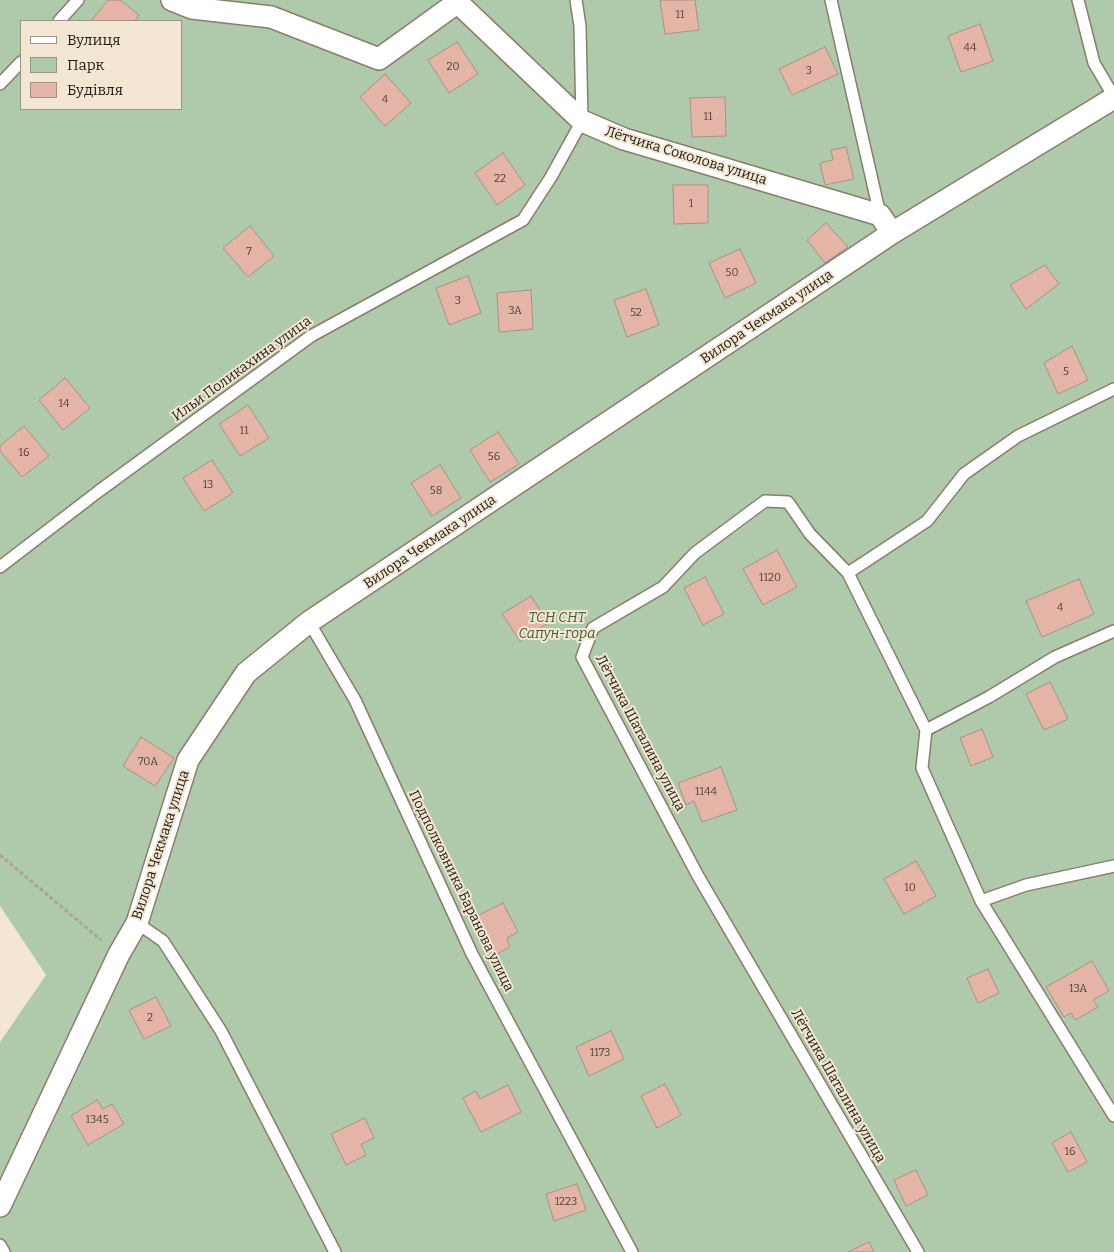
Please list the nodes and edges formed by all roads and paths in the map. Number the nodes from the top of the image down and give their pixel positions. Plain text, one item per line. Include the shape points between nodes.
1 (78, 0) edge
2 (172, 0) edge
3 (576, 0) edge
4 (831, 0) edge
5 (1078, 0) edge
6 (457, 1) edge
7 (60, 20) edge
8 (20, 63) edge
9 (0, 84) edge
10 (1114, 98) edge
11 (582, 121) junction
12 (880, 215) junction
13 (892, 233) junction
14 (1114, 389) edge
15 (0, 567) edge
16 (848, 573) junction
17 (309, 622) junction
18 (1114, 631) edge
19 (926, 730) junction
20 (0, 855) edge
21 (1114, 866) edge
22 (981, 901) junction
23 (136, 923) junction
24 (119, 954) junction
25 (1114, 1116) edge
26 (0, 1206) edge
27 (0, 1244) edge
28 (4, 1252) edge
29 (335, 1252) edge
30 (632, 1252) edge
31 (918, 1252) edge

1 - 7 lane
2 - 6 street via 192,8 271,17 379,59
3 - 11 lane via 580,26
4 - 12 lane
5 - 10 lane via 1094,63
6 - 11 street, Лётчика Соколова улица
8 - 9 lane
10 - 13 street, Вилора Чекмака улица
11 - 12 street, Лётчика Соколова улица via 624,139
11 - 15 lane, Ильи Поликахина улица via 523,220 311,336
12 - 13 street
13 - 17 street, Вилора Чекмака улица
14 - 16 lane via 1018,436 964,474 927,521
16 - 19 lane, Лётчика Шаталина улица
16 - 31 lane, Лётчика Шаталина улица via 810,534 788,502 765,501 695,553 663,587 593,628 582,656 698,876
17 - 23 street, Вилора Чекмака улица via 246,672 188,760
17 - 30 lane, Подполковника Баранова улица via 355,700 472,954
18 - 19 lane via 1055,657
19 - 22 lane via 922,768
20 - 24 path
21 - 22 lane via 1026,886
22 - 25 lane
23 - 24 street, Вилора Чекмака улица
23 - 29 lane via 163,942 221,1031
24 - 26 street, Вилора Чекмака улица
27 - 28 lane

